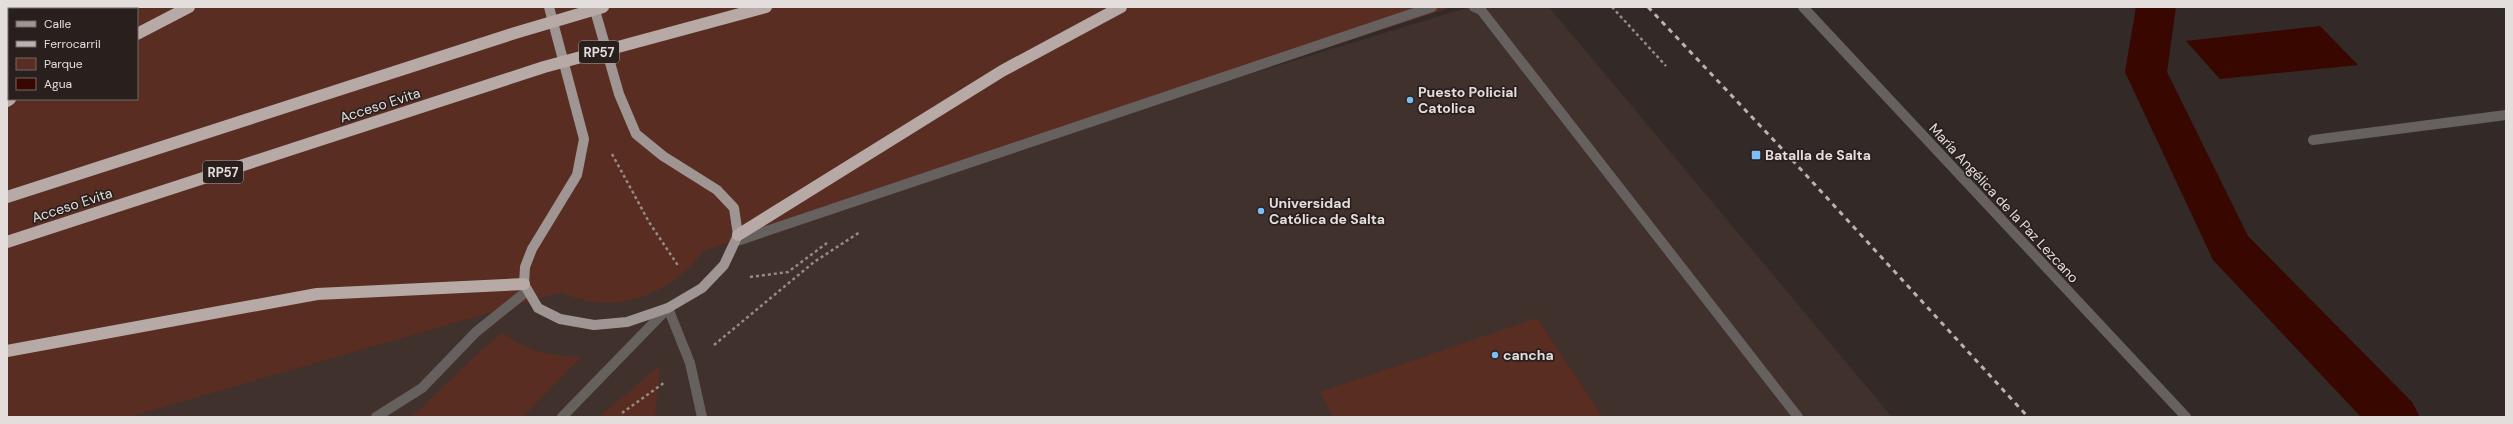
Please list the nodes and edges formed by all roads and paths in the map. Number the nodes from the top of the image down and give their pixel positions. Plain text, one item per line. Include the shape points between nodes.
1 (189, 7) edge
2 (549, 7) edge
3 (594, 7) edge
4 (603, 7) edge
5 (1121, 7) edge
6 (1432, 7) edge
7 (1474, 7) edge
8 (1612, 7) edge
9 (1803, 7) edge
10 (764, 8) edge
11 (138, 33) edge
12 (1666, 66) dead end
13 (2506, 115) edge
14 (2313, 140) dead end
15 (7, 197) edge
16 (862, 231) dead end
17 (737, 238) junction
18 (7, 242) edge
19 (526, 288) junction
20 (668, 308) junction
21 (7, 351) edge
22 (690, 363) junction
23 (622, 413) dead end
24 (376, 417) edge
25 (562, 417) edge
26 (702, 417) edge
27 (1798, 417) edge
28 (2186, 417) edge

1 - 11 highway
2 - 19 main road via 584,140 577,175 532,248 525,267
3 - 17 main road via 619,94 636,134 663,156 717,190 734,208
4 - 15 highway, Acceso Evita
5 - 17 highway via 1002,71
6 - 17 street
7 - 27 street via 1481,10
8 - 12 path
9 - 28 street, María Angélica de la Paz Lezcano
10 - 18 highway, Acceso Evita / RP57 via 544,67
13 - 14 street
16 - 22 path via 814,262
17 - 20 main road via 724,265 702,288
19 - 20 main road via 538,308 560,319 594,325 627,322
19 - 21 highway via 317,294
19 - 24 street via 476,332 422,388
20 - 22 street
20 - 25 street
22 - 23 path
22 - 26 street

